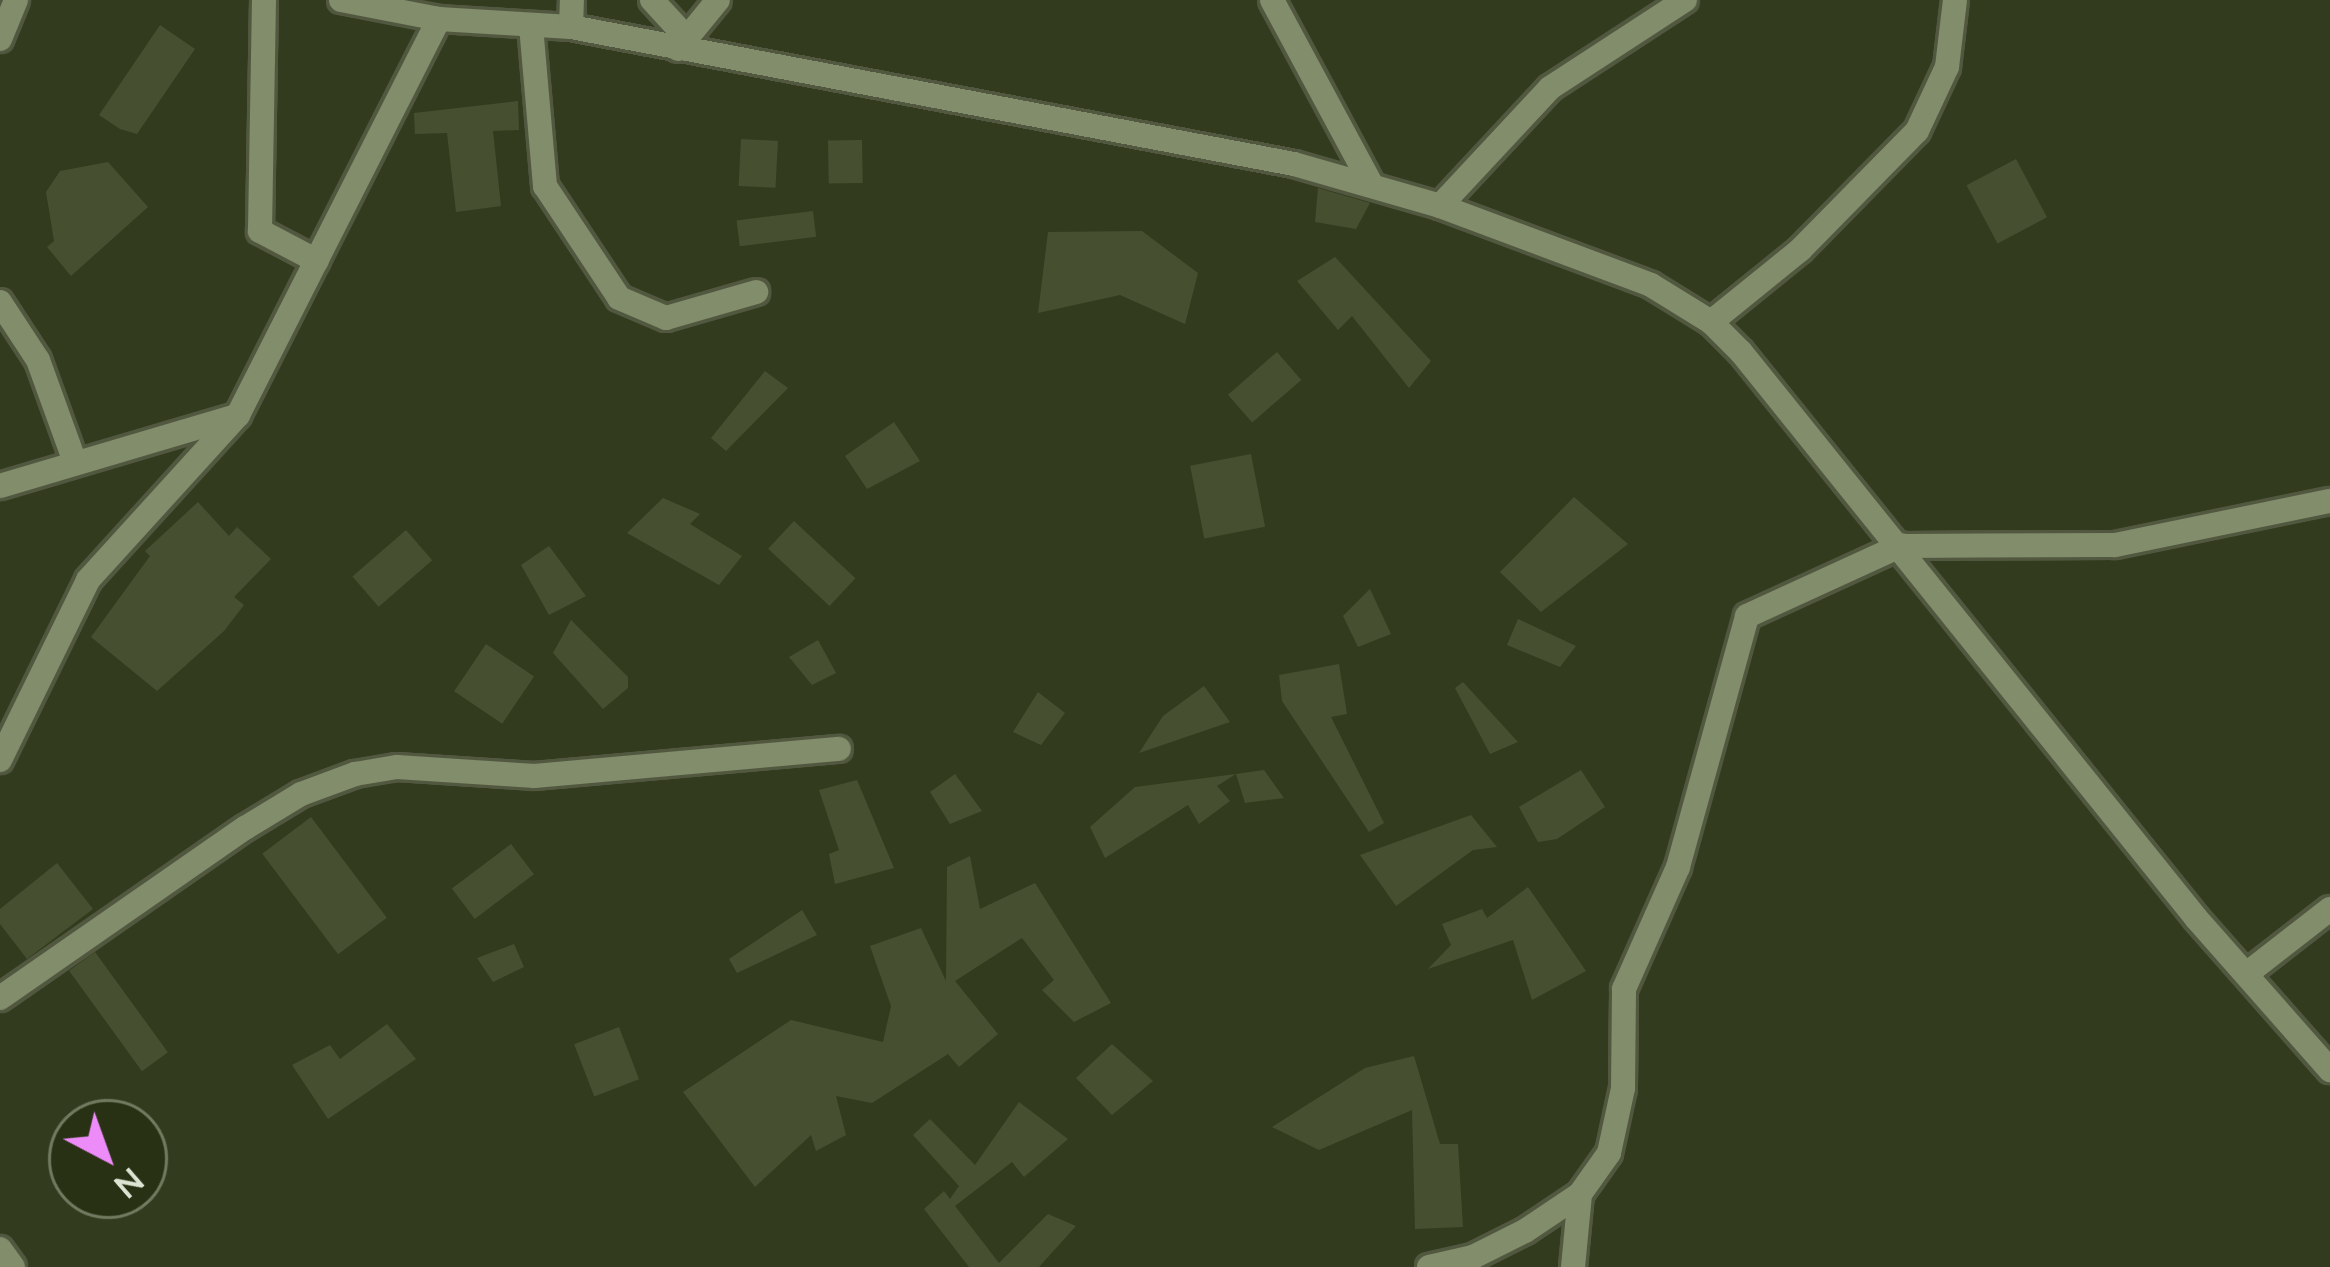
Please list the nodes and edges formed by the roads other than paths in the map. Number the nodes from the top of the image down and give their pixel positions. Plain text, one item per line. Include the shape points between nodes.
1 (16, 0) edge
2 (264, 0) edge
3 (341, 0) edge
4 (572, 0) edge
5 (652, 0) edge
6 (718, 0) edge
7 (1272, 0) edge
8 (1685, 0) edge
9 (1955, 0) edge
10 (439, 19) junction
11 (531, 26) junction
12 (571, 27) junction
13 (0, 39) edge
14 (682, 43) junction
15 (1372, 186) junction
16 (1440, 206) junction
17 (317, 261) junction
18 (756, 292) dead end
19 (0, 302) edge
20 (1711, 322) junction
21 (238, 415) junction
22 (75, 462) junction
23 (0, 486) edge
24 (2330, 501) edge
25 (1902, 546) junction
26 (839, 749) dead end
27 (0, 760) edge
28 (2330, 909) edge
29 (2249, 972) junction
30 (0, 998) edge
31 (2330, 1070) edge
32 (1580, 1194) junction
33 (0, 1249) edge
34 (13, 1267) edge
35 (1429, 1267) edge
36 (1573, 1267) edge

1 - 13 street
2 - 17 street via 260,231
3 - 10 street
4 - 12 street
5 - 14 street
6 - 14 street
7 - 15 street
8 - 16 street via 1550,88
9 - 20 street via 1948,67 1917,131 1800,250
10 - 11 street
10 - 17 street
11 - 12 street
11 - 18 street via 544,186 619,298 665,318
12 - 14 street
14 - 15 street
15 - 16 street
16 - 20 street via 1651,285
17 - 21 street
19 - 22 street via 38,360
20 - 25 street
21 - 22 street
21 - 27 street via 88,580
22 - 23 street
24 - 25 street via 2115,545
25 - 29 street via 2196,918
25 - 32 street via 1747,616 1678,867 1624,989 1617,1125
26 - 30 street via 535,776 397,767 355,774 245,828
28 - 29 street
29 - 31 street
32 - 35 street via 1474,1257
32 - 36 street
33 - 34 street

